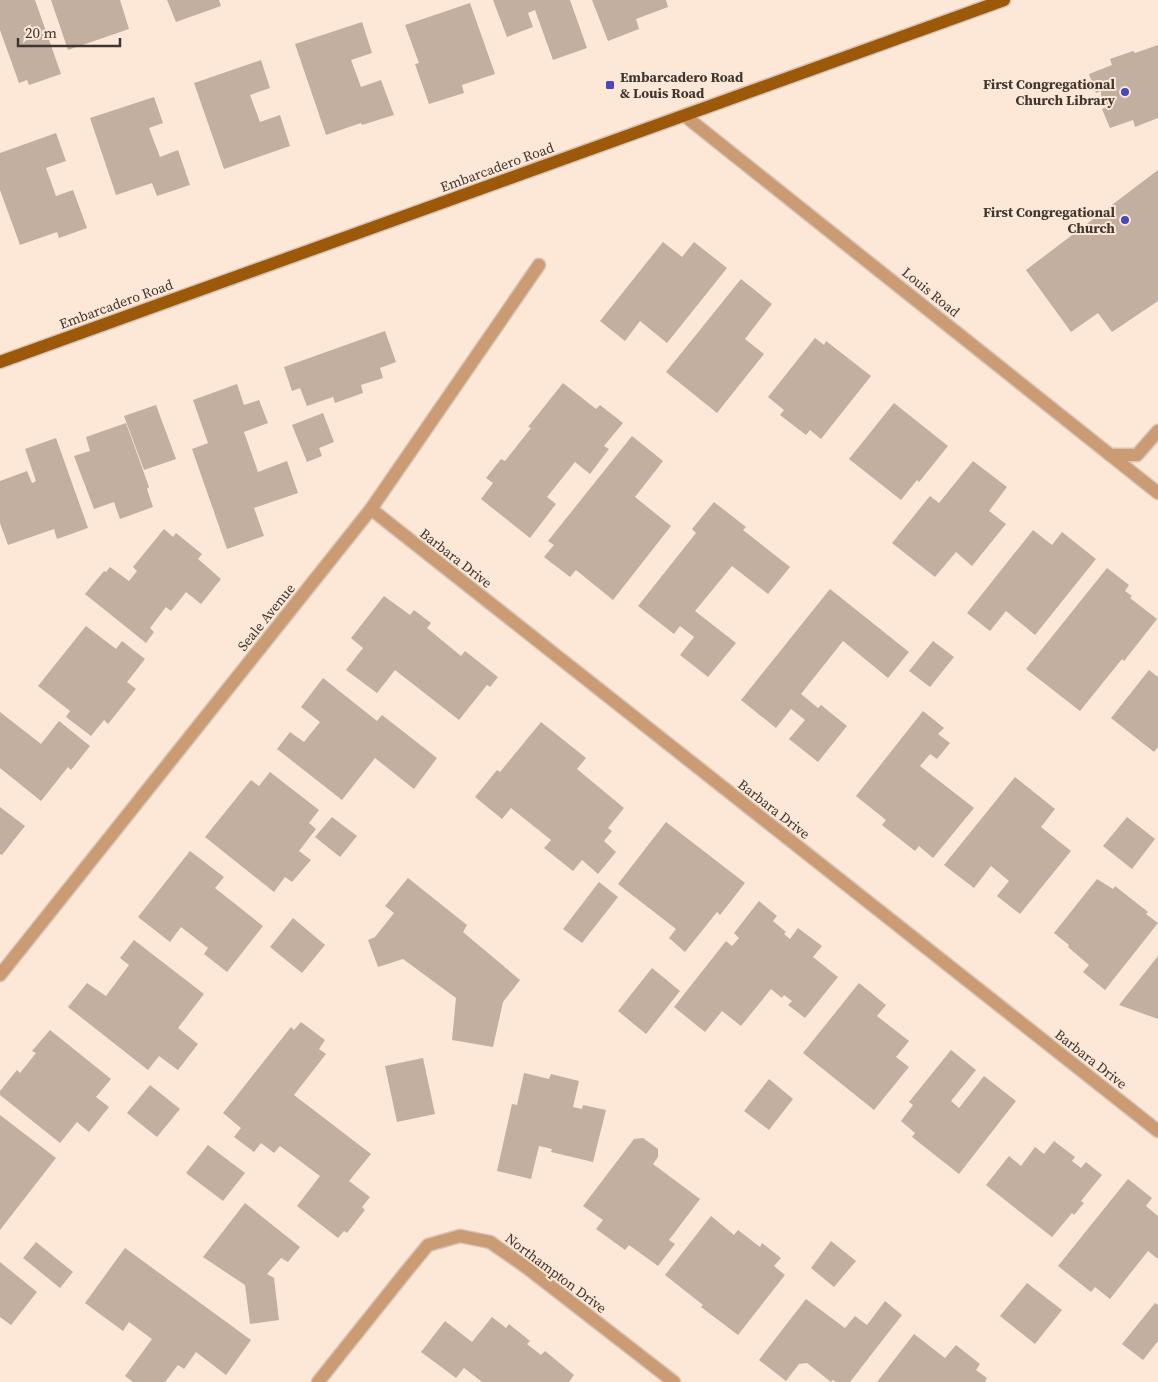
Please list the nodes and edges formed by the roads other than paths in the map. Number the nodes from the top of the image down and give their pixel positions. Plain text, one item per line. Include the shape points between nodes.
1 (1004, 0) edge
2 (684, 116) junction
3 (539, 265) dead end
4 (0, 362) edge
5 (1158, 430) edge
6 (1110, 454) junction
7 (1158, 493) edge
8 (371, 510) junction
9 (0, 975) edge
10 (1158, 1131) edge
11 (318, 1382) edge
12 (674, 1382) edge

1 - 2 main road, Embarcadero Road
2 - 4 main road, Embarcadero Road
2 - 6 street, Louis Road
3 - 8 street, Seale Avenue
5 - 6 street via 1137,454
6 - 7 street, Louis Road
8 - 9 street, Seale Avenue
8 - 10 street, Barbara Drive
11 - 12 street, Northampton Drive via 428,1245 460,1236 490,1242

